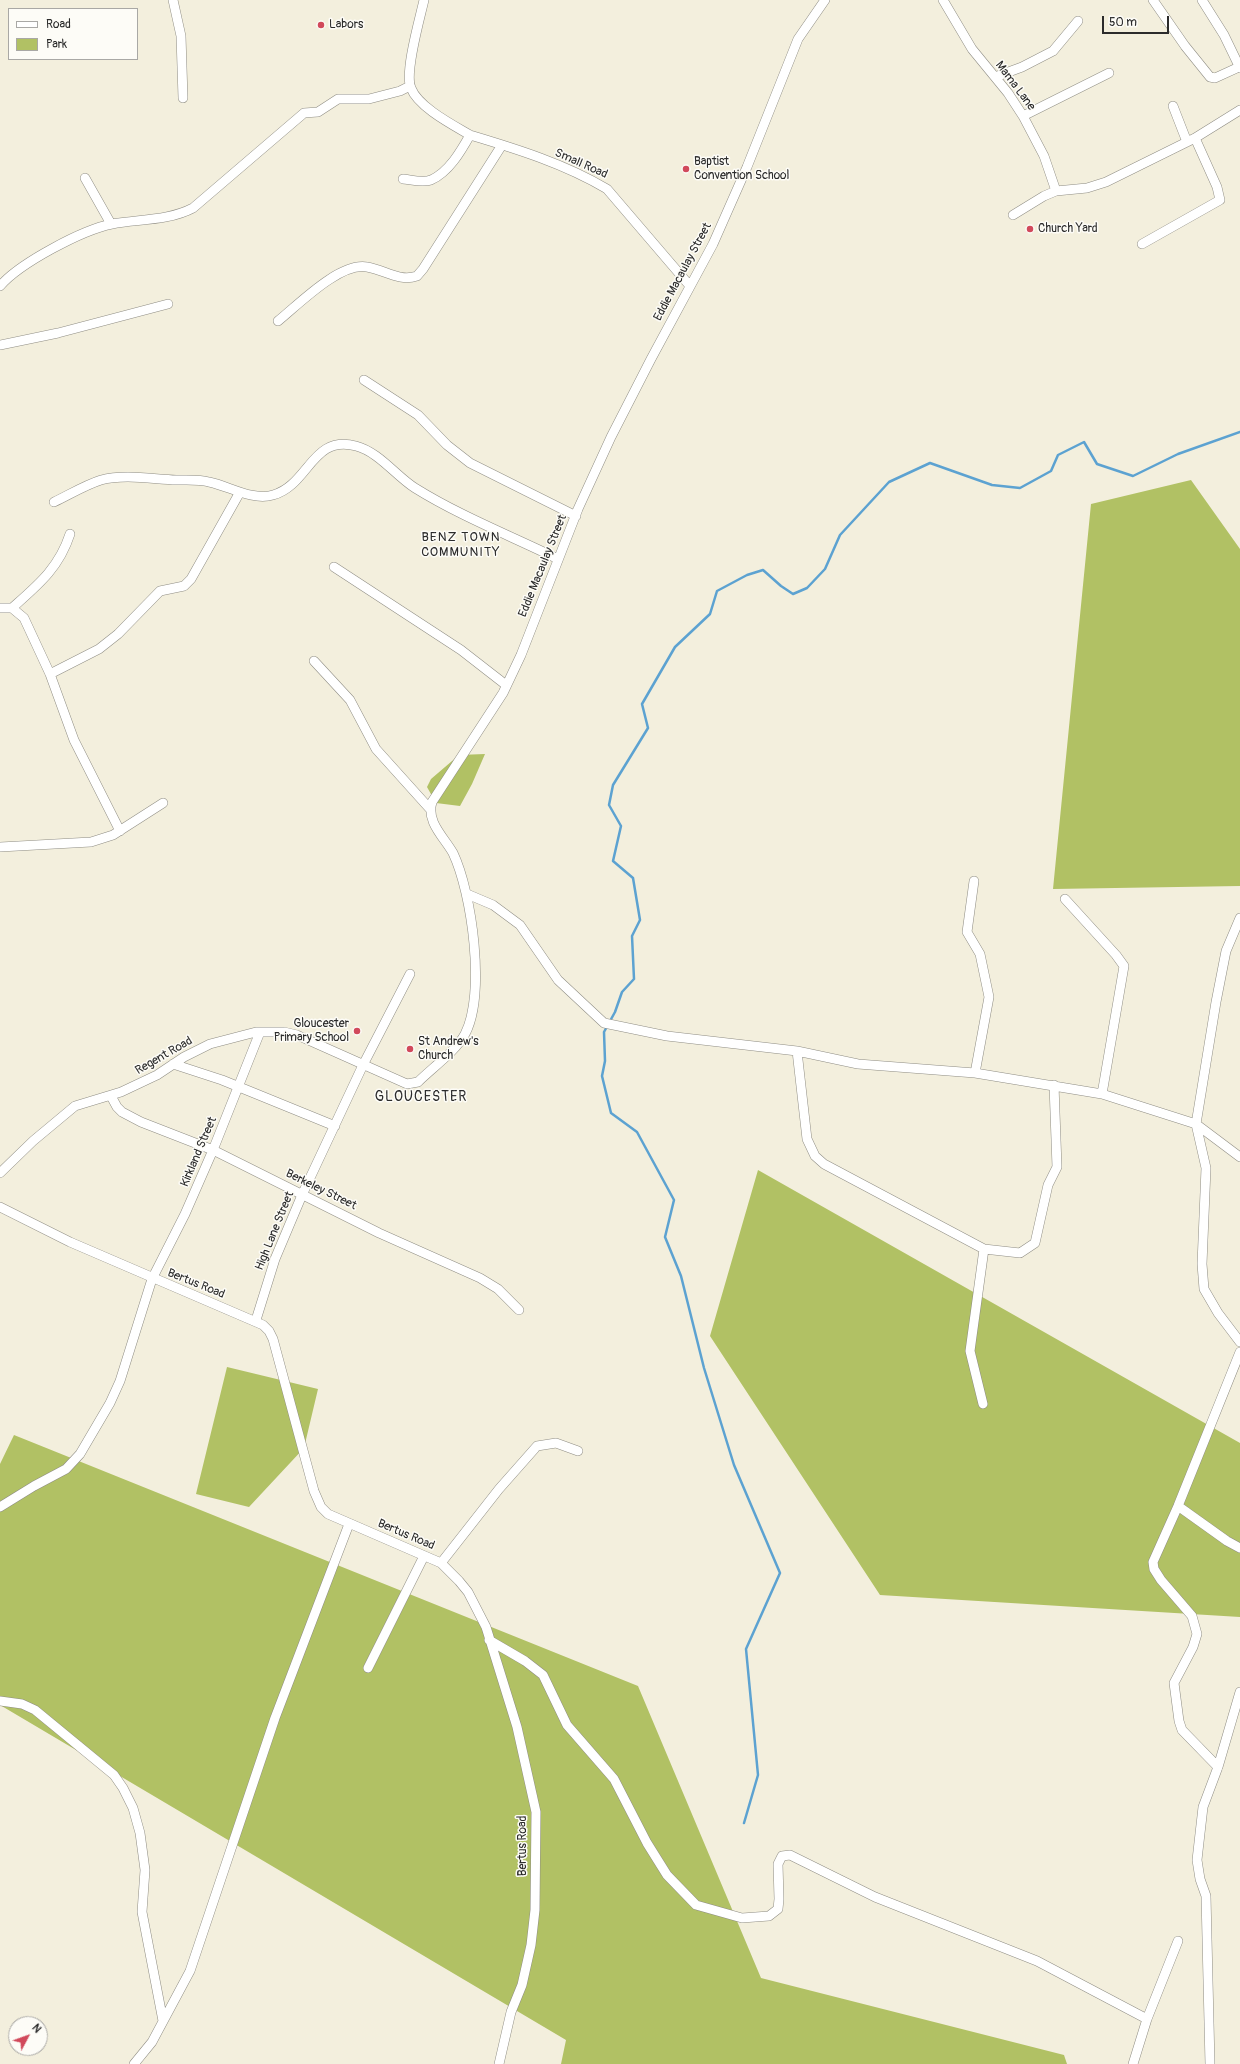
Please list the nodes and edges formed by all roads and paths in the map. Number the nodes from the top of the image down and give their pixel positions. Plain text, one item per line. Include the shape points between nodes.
1 (174, 0) edge
2 (424, 0) edge
3 (825, 0) edge
4 (944, 0) edge
5 (1154, 0) edge
6 (1202, 0) edge
7 (1078, 21) dead end
8 (1240, 67) edge
9 (1109, 73) dead end
10 (995, 77) junction
11 (410, 86) junction
12 (182, 98) dead end
13 (1173, 106) dead end
14 (1240, 110) edge
15 (1023, 116) junction
16 (470, 135) junction
17 (1190, 140) junction
18 (502, 145) junction
19 (85, 178) dead end
20 (403, 179) dead end
21 (1056, 192) junction
22 (1013, 215) dead end
23 (111, 224) junction
24 (1142, 244) dead end
25 (0, 286) edge
26 (690, 286) junction
27 (168, 304) dead end
28 (278, 321) dead end
29 (0, 345) edge
30 (364, 380) dead end
31 (240, 492) junction
32 (54, 502) dead end
33 (576, 516) junction
34 (70, 534) dead end
35 (558, 559) junction
36 (334, 567) dead end
37 (0, 608) edge
38 (12, 608) junction
39 (314, 661) dead end
40 (50, 674) junction
41 (506, 685) junction
42 (163, 803) dead end
43 (430, 809) junction
44 (120, 831) junction
45 (0, 846) edge
46 (974, 881) dead end
47 (467, 894) junction
48 (1065, 899) dead end
49 (1240, 918) edge
50 (410, 974) dead end
51 (260, 1032) junction
52 (797, 1051) junction
53 (173, 1064) junction
54 (363, 1065) junction
55 (975, 1073) junction
56 (1054, 1085) junction
57 (240, 1087) junction
58 (1102, 1094) junction
59 (110, 1096) junction
60 (1196, 1124) junction
61 (335, 1126) junction
62 (213, 1150) junction
63 (1240, 1157) edge
64 (0, 1173) edge
65 (302, 1195) junction
66 (0, 1207) edge
67 (984, 1249) junction
68 (152, 1279) junction
69 (519, 1310) dead end
70 (256, 1320) junction
71 (1240, 1342) edge
72 (1240, 1352) edge
73 (984, 1404) dead end
74 (578, 1451) dead end
75 (1178, 1506) junction
76 (0, 1507) edge
77 (349, 1524) junction
78 (1240, 1548) edge
79 (424, 1556) junction
80 (440, 1563) junction
81 (489, 1640) junction
82 (368, 1668) dead end
83 (1240, 1692) edge
84 (0, 1700) edge
85 (1218, 1767) junction
86 (1178, 1941) dead end
87 (1147, 2019) junction
88 (163, 2021) junction
89 (134, 2064) edge
90 (499, 2064) edge
91 (1133, 2064) edge
92 (1210, 2064) edge

1 - 12 street via 181,36
2 - 11 street via 411,64
3 - 26 street, Eddie Macaulay Street via 798,39 741,181 713,244
4 - 10 street, Mama Lane via 972,49
5 - 8 street via 1210,77 1216,78
6 - 8 street
7 - 10 street via 1053,51
9 - 15 street
10 - 15 street, Mama Lane
11 - 16 street, Small Road via 415,95 437,116
11 - 23 street via 369,99 338,99 318,112 300,115 203,201 183,213
13 - 17 street
14 - 17 street
15 - 21 street, Mama Lane via 1044,156
16 - 18 street, Small Road
16 - 20 street via 456,158 439,175 431,180
17 - 21 street via 1106,182 1087,188
17 - 24 street via 1217,187 1220,200
18 - 26 street, Small Road via 596,182 607,189
18 - 28 street via 417,276 401,278 367,267 351,267 337,274
19 - 23 street
21 - 22 street via 1044,196
23 - 25 street via 81,235 26,263
26 - 33 street, Eddie Macaulay Street via 611,437
27 - 29 street via 58,333
30 - 33 street via 418,415 447,445 470,462
31 - 32 street via 208,481 115,478 100,480
31 - 35 street via 273,495 293,483 306,471 318,454 328,447 357,446 426,495
31 - 40 street via 191,579 184,586 160,591 118,634 99,649
33 - 35 street, Eddie Macaulay Street
34 - 38 street via 66,547 45,579
35 - 41 street, Eddie Macaulay Street via 521,655
36 - 41 street via 461,650
37 - 38 street
38 - 40 street via 24,618
39 - 43 street via 350,700 376,748
40 - 44 street via 74,740
41 - 43 street, Eddie Macaulay Street
42 - 44 street
43 - 47 street via 432,821 458,864
44 - 45 street via 92,842
46 - 55 street via 968,932 980,954 989,997
47 - 52 street via 493,905 520,925 558,980 604,1023 674,1037
47 - 54 street via 474,939 475,1000 464,1036 418,1082 412,1084
48 - 58 street via 1124,966
49 - 60 street via 1225,958
50 - 54 street, High Lane Street
51 - 53 street, Regent Road via 210,1044
51 - 54 street, Regent Road via 297,1035
51 - 57 street, Kirkland Street
52 - 55 street via 858,1064
52 - 67 street via 807,1139 815,1156 824,1164
53 - 57 street
53 - 59 street, Regent Road via 157,1075
54 - 61 street, High Lane Street
55 - 56 street
56 - 58 street
56 - 67 street via 1057,1168 1048,1185 1035,1243 1020,1253
57 - 61 street
57 - 62 street, Kirkland Street
58 - 60 street
59 - 62 street, Berkeley Street via 117,1107 128,1116
59 - 64 street, Regent Road via 75,1106
60 - 63 street
60 - 71 street via 1206,1168 1202,1264 1204,1289
61 - 65 street, High Lane Street
62 - 65 street, Berkeley Street
62 - 68 street, Kirkland Street via 185,1214
65 - 69 street, Berkeley Street via 480,1278 498,1289
65 - 70 street, High Lane Street via 276,1259
66 - 68 street, Bertus Road
67 - 73 street via 970,1351
68 - 70 street, Bertus Road
68 - 76 street, Kirkland Street via 120,1381 80,1454 66,1469
70 - 77 street, Bertus Road via 269,1330 273,1339 317,1500 328,1514
72 - 75 street
74 - 80 street via 556,1443 537,1446
75 - 78 street
75 - 85 street via 1153,1562 1154,1569 1192,1616 1197,1634 1174,1683 1179,1721 1182,1730
77 - 79 street, Bertus Road
77 - 88 street via 275,1718 190,1971
79 - 80 street, Bertus Road
79 - 82 street
80 - 81 street, Bertus Road via 468,1592 486,1627
81 - 87 street via 544,1675 567,1726 614,1779 647,1843 667,1875 696,1905 742,1918 769,1916 778,1909 778,1864 782,1856 790,1855 875,1897 1036,1961
81 - 90 street, Bertus Road via 517,1727 536,1812 535,1898 531,1945 522,1986 509,2018
83 - 85 street
84 - 88 street via 22,1704 35,1710 114,1775 123,1788 133,1808 140,1833 145,1870 142,1912
85 - 92 street via 1203,1807 1197,1860 1206,1896
86 - 87 street
87 - 91 street
88 - 89 street via 152,2042

